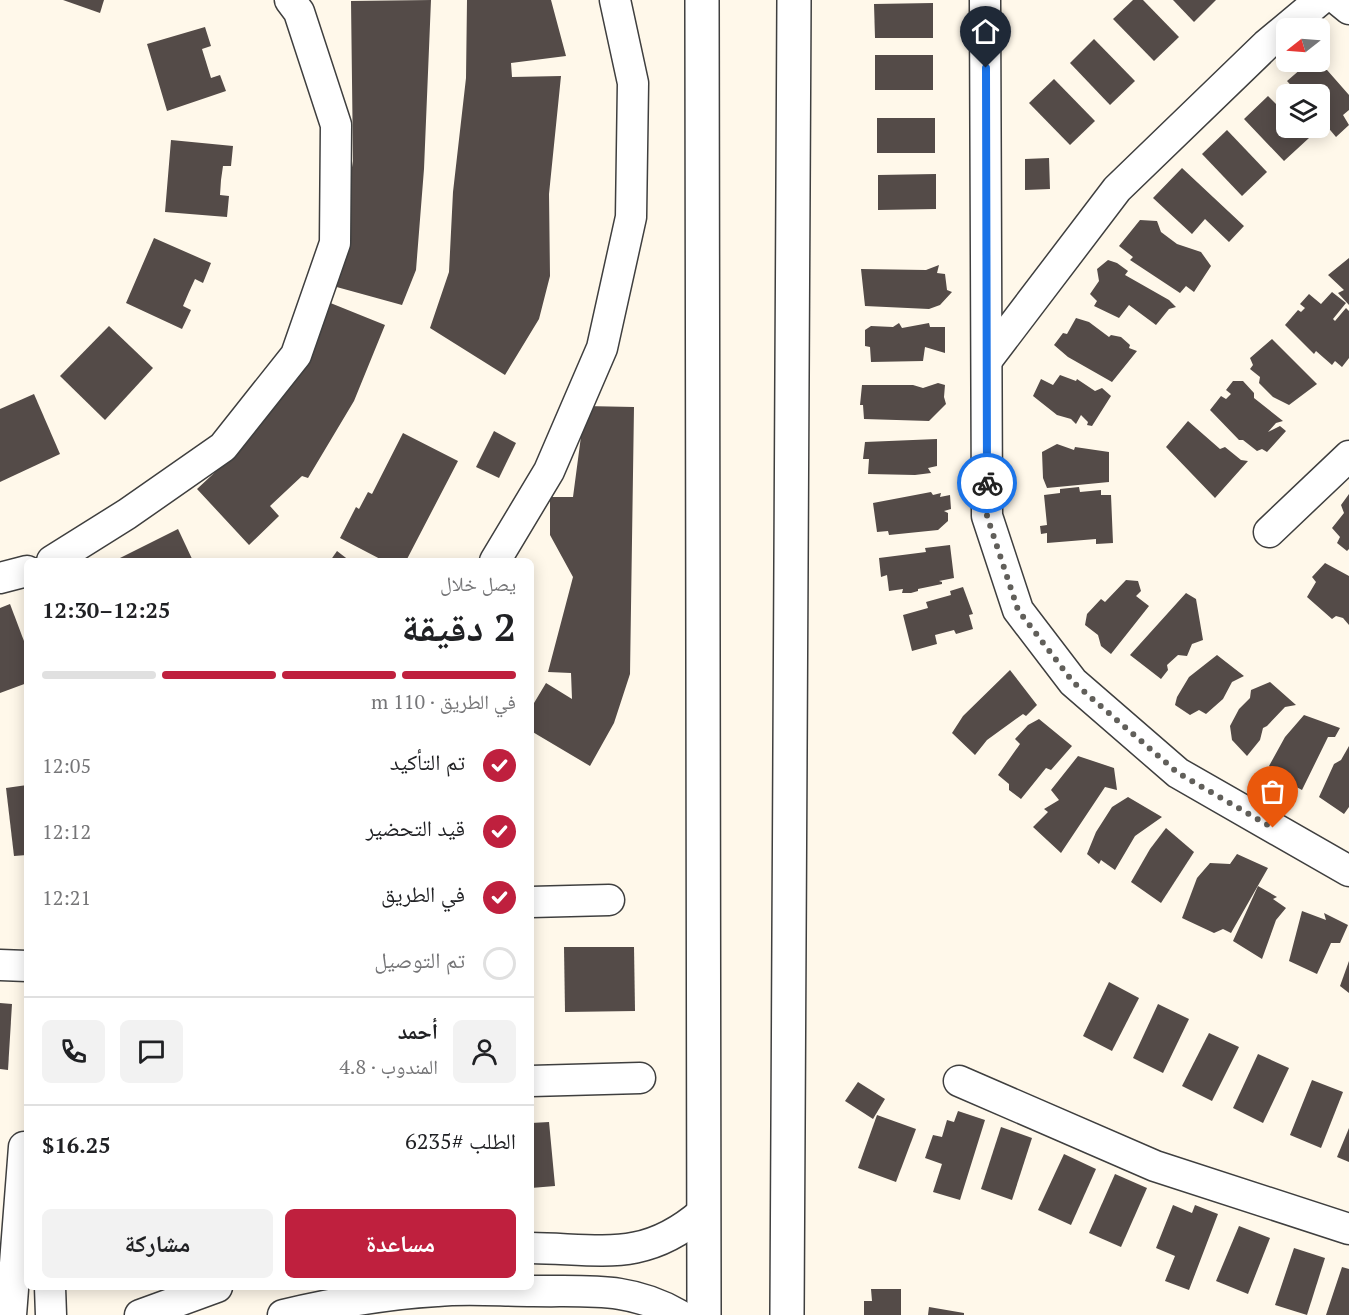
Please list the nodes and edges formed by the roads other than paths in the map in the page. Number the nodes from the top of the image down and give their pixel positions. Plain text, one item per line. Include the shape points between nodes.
1 (290, 0) edge
2 (615, 0) edge
3 (702, 0) edge
4 (794, 0) edge
5 (986, 0) edge
6 (1320, 0) edge
7 (1338, 0) edge
8 (1349, 9) edge
9 (987, 360) junction
10 (1349, 456) edge
11 (1269, 532) dead end
12 (57, 558) edge
13 (497, 558) edge
14 (24, 572) edge
15 (0, 578) edge
16 (1349, 871) edge
17 (609, 900) dead end
18 (534, 902) edge
19 (0, 965) edge
20 (24, 966) edge
21 (640, 1078) dead end
22 (534, 1081) edge
23 (959, 1081) dead end
24 (17, 1147) edge
25 (702, 1213) junction
26 (1349, 1229) edge
27 (543, 1248) edge
28 (50, 1290) edge
29 (209, 1290) edge
30 (555, 1292) junction
31 (11, 1315) edge
32 (51, 1315) edge
33 (140, 1315) edge
34 (284, 1315) edge
35 (679, 1315) edge
36 (704, 1315) edge
37 (787, 1315) edge

1 - 12 street via 299,12 336,125 335,243 296,355 224,447
2 - 13 street via 633,83 631,217 602,348 549,471
3 - 25 street
4 - 37 street
5 - 9 street
6 - 9 street via 1266,45 1117,189
7 - 8 street
9 - 16 street via 987,516 1018,610 1073,682 1178,773
10 - 11 street
14 - 15 street
17 - 18 street
19 - 20 street
21 - 22 street
23 - 26 street via 1155,1166
24 - 31 street
25 - 27 street via 681,1231 632,1250
25 - 36 street
27 - 30 street
28 - 32 street
29 - 33 street
30 - 34 street via 438,1290 344,1300
30 - 35 street via 602,1290 631,1294

